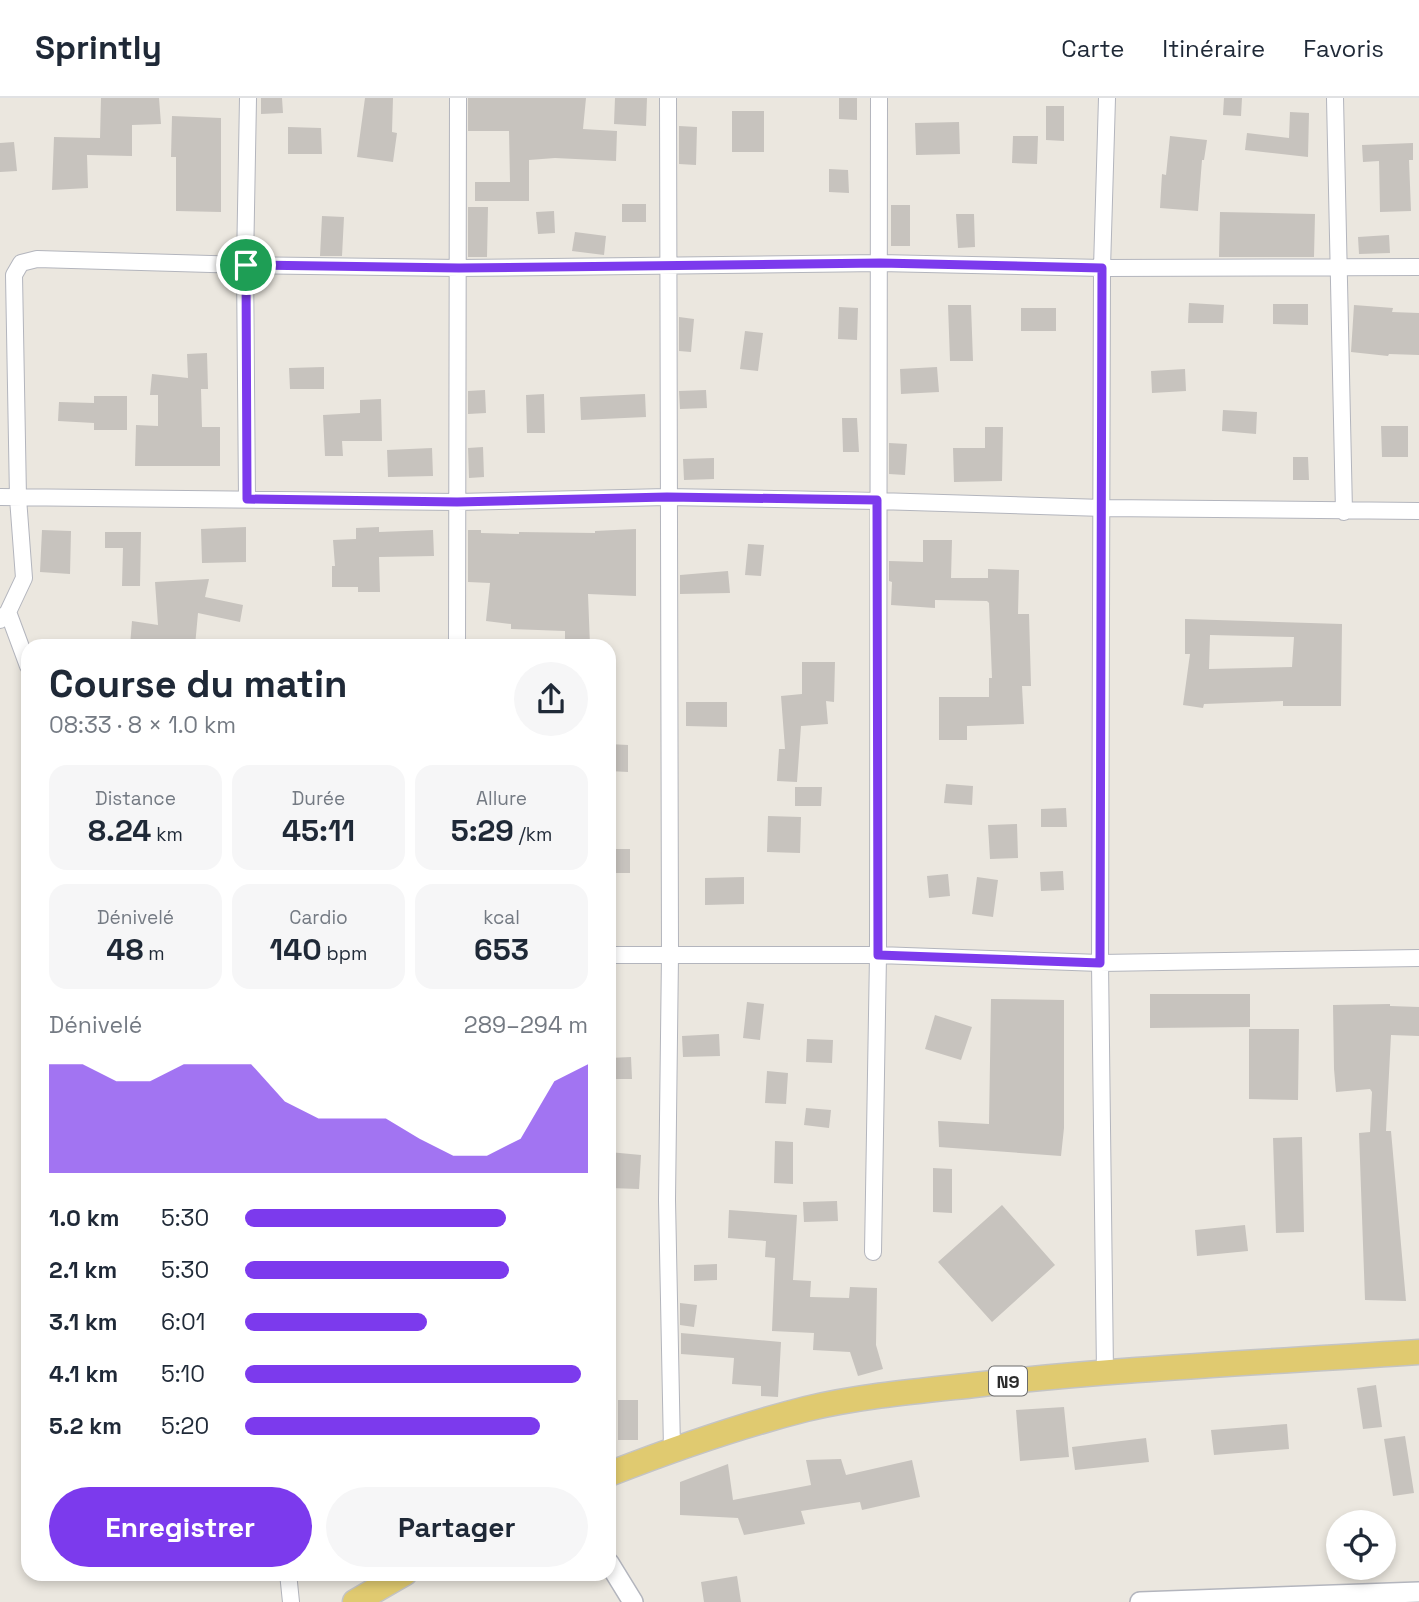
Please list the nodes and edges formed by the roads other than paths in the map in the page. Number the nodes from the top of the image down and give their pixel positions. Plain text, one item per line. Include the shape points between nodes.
1 (248, 98) edge
2 (458, 98) edge
3 (668, 98) edge
4 (879, 98) edge
5 (1107, 98) edge
6 (1335, 98) edge
7 (880, 263) junction
8 (670, 264) junction
9 (246, 265) junction
10 (1419, 267) edge
11 (459, 268) junction
12 (1102, 268) junction
13 (1338, 268) junction
14 (0, 497) edge
15 (667, 497) junction
16 (18, 498) junction
17 (247, 499) junction
18 (877, 500) junction
19 (457, 502) junction
20 (1103, 508) junction
21 (1419, 511) edge
22 (1344, 512) junction
23 (4, 616) edge
24 (457, 639) edge
25 (21, 651) edge
26 (616, 955) edge
27 (670, 955) junction
28 (878, 955) junction
29 (1419, 958) edge
30 (1100, 963) junction
31 (873, 1252) dead end
32 (1419, 1352) edge
33 (1105, 1373) junction
34 (673, 1449) junction
35 (616, 1471) edge
36 (616, 1574) edge
37 (289, 1581) edge
38 (391, 1581) edge
39 (1419, 1592) edge
40 (291, 1602) edge
41 (355, 1602) edge
42 (633, 1602) edge
43 (1140, 1602) edge

1 - 9 street
2 - 11 street
3 - 8 street
4 - 7 street
5 - 12 street
6 - 13 street
7 - 8 street
7 - 12 street
7 - 18 street
8 - 11 street
8 - 15 street
9 - 11 street
9 - 16 street via 37,259 22,264 14,275
9 - 17 street
10 - 13 street
11 - 19 street
12 - 13 street
12 - 20 street
13 - 22 street
14 - 16 street
15 - 18 street
15 - 19 street
15 - 27 street
16 - 17 street
16 - 23 street via 24,578
17 - 19 street
18 - 20 street
18 - 28 street
19 - 24 street
20 - 22 street
20 - 30 street
21 - 22 street
23 - 25 street
26 - 27 street
27 - 28 street
27 - 34 street via 667,1200
28 - 30 street
28 - 31 street
29 - 30 street
30 - 33 street
32 - 33 main road, N9
33 - 34 main road, N9 via 869,1397 807,1409
34 - 35 main road, N9
36 - 42 street
37 - 40 street
38 - 41 main road
39 - 43 street

